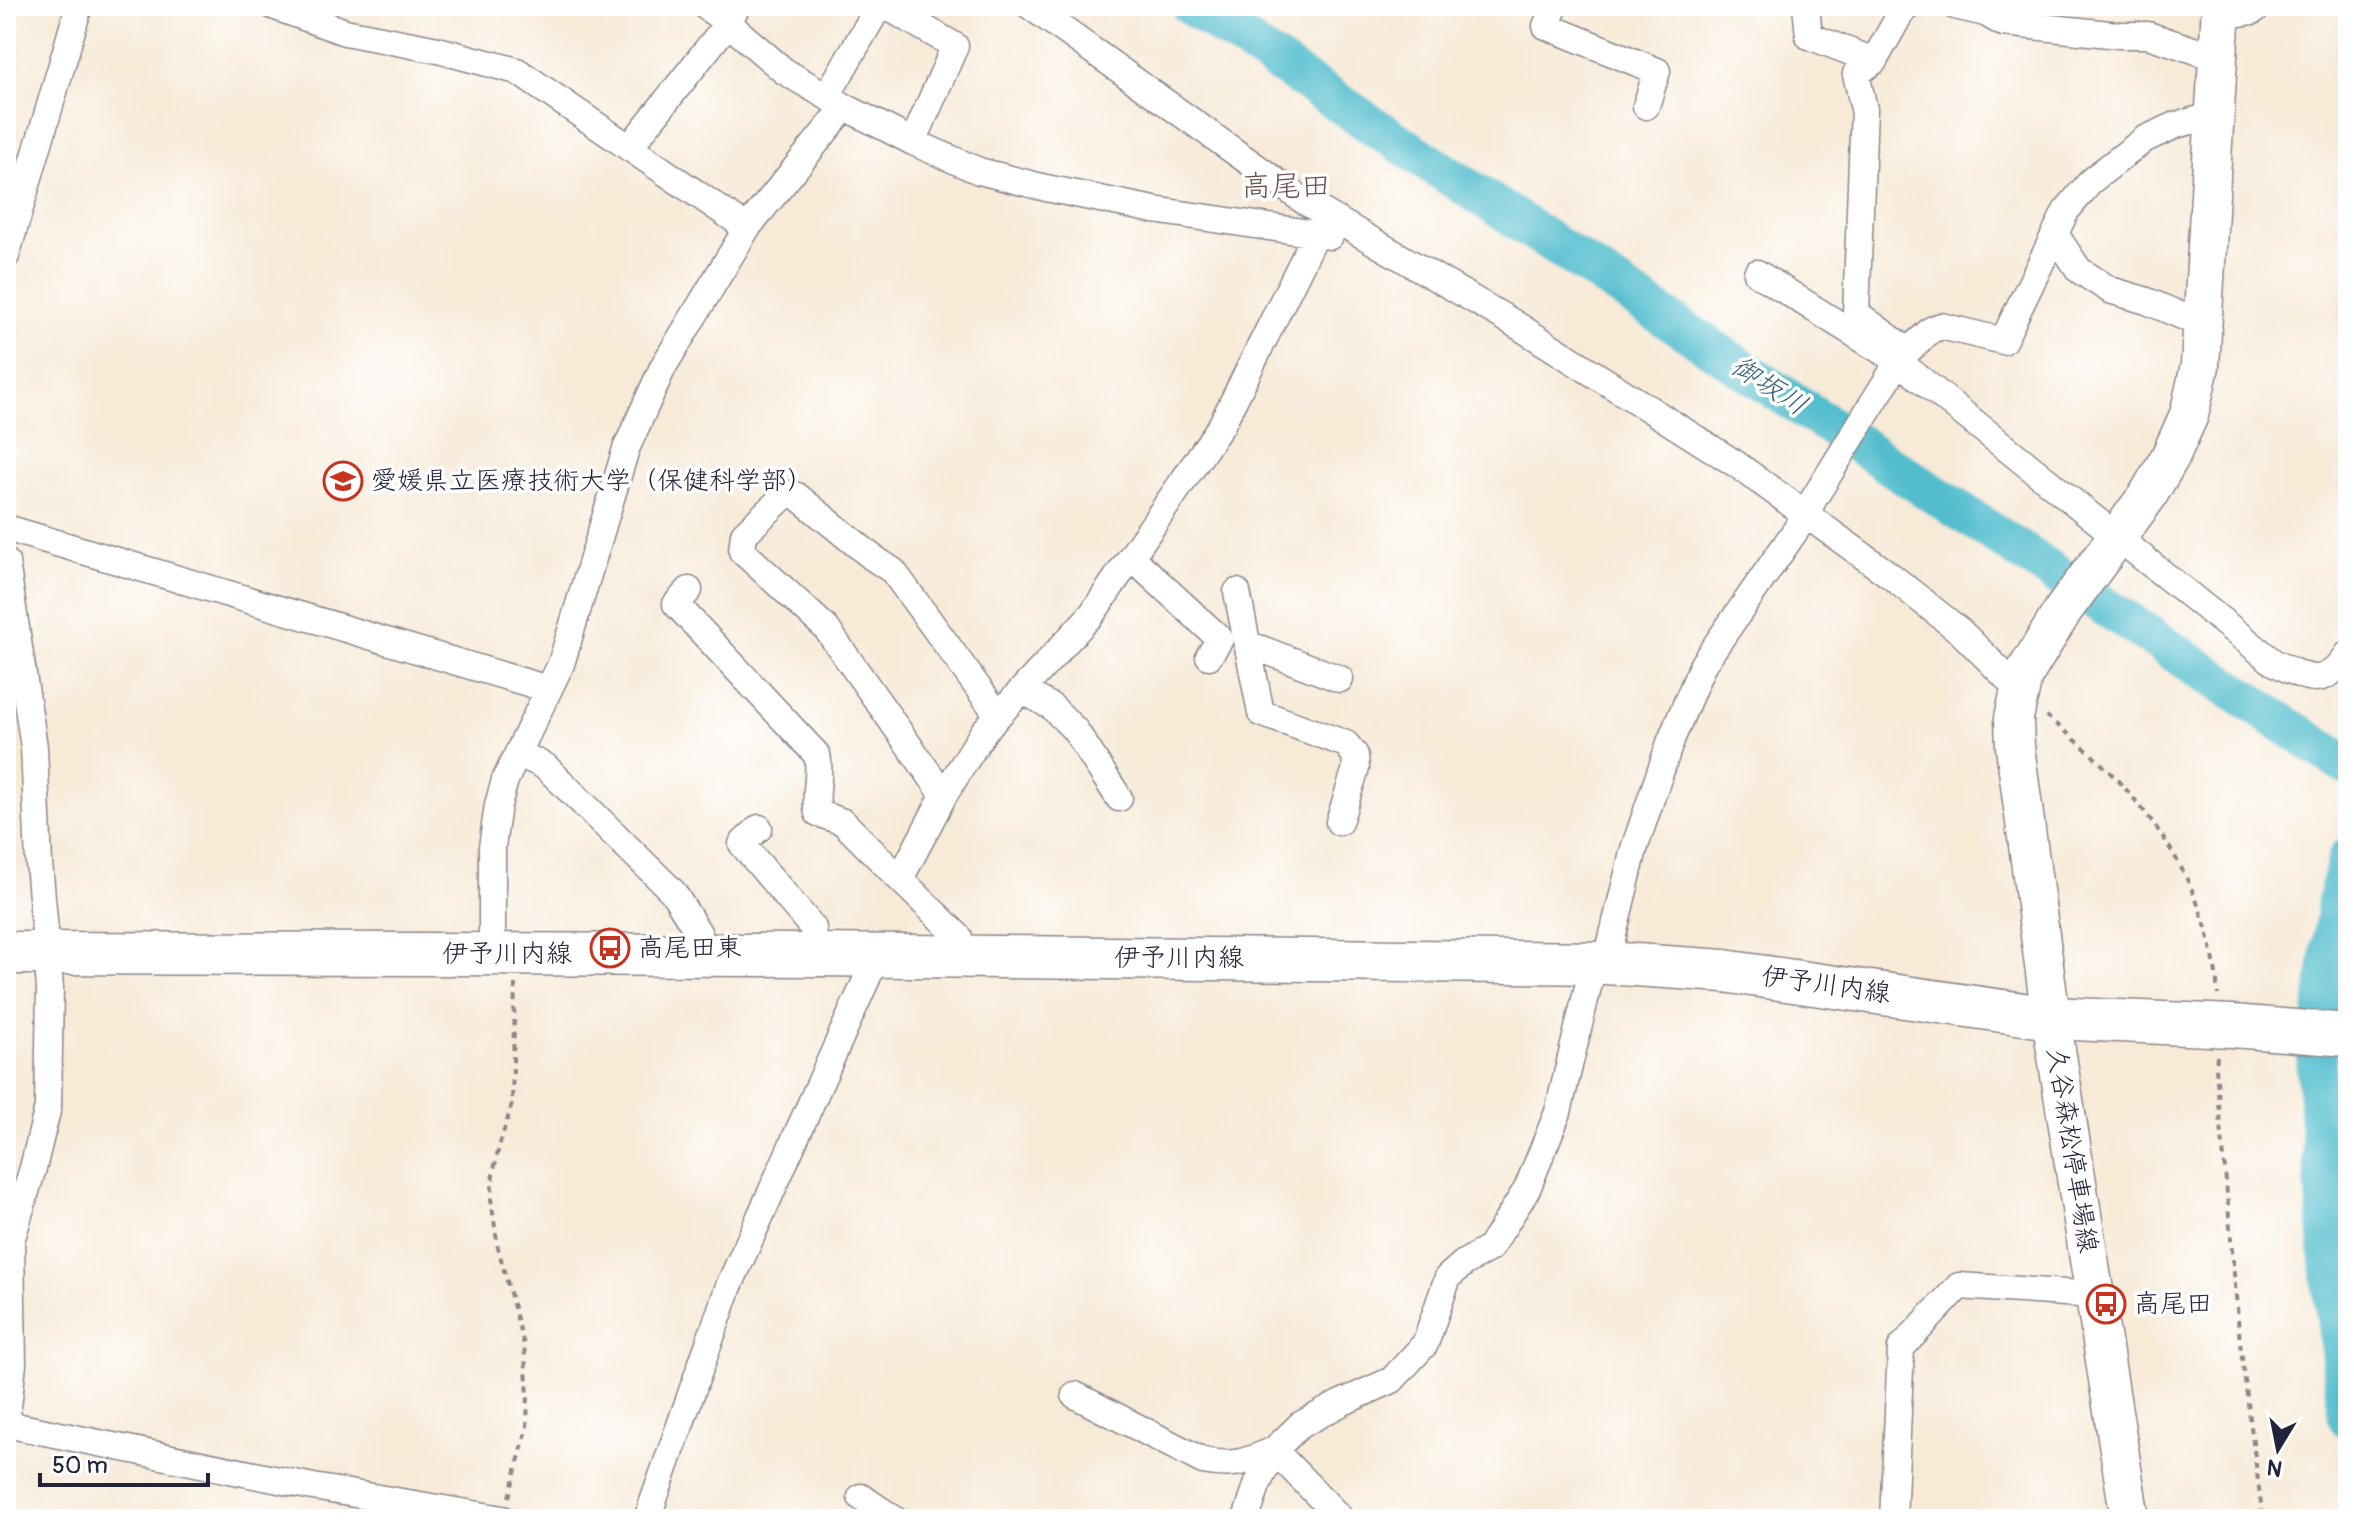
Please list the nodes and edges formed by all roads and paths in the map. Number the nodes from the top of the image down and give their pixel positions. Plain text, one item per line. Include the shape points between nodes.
1 (79, 6) edge
2 (273, 6) edge
3 (705, 6) edge
4 (879, 6) edge
5 (886, 6) edge
6 (1030, 6) edge
7 (1555, 6) edge
8 (1806, 6) edge
9 (1909, 6) edge
10 (1955, 6) edge
11 (2260, 6) edge
12 (2221, 11) edge
13 (732, 15) edge
14 (2218, 58) junction
15 (1874, 61) junction
16 (836, 102) junction
17 (1646, 106) dead end
18 (2216, 115) junction
19 (913, 142) junction
20 (629, 148) junction
21 (747, 228) junction
22 (1316, 234) junction
23 (2055, 234) junction
24 (1373, 241) junction
25 (6, 256) edge
26 (1757, 273) dead end
27 (2203, 325) junction
28 (1900, 362) junction
29 (1810, 507) junction
30 (6, 528) edge
31 (2116, 540) junction
32 (1131, 557) junction
33 (6, 562) edge
34 (689, 590) dead end
35 (1237, 592) dead end
36 (1247, 637) junction
37 (2348, 654) edge
38 (1340, 679) dead end
39 (2021, 683) junction
40 (548, 689) junction
41 (1022, 690) junction
42 (998, 715) junction
43 (518, 753) junction
44 (944, 795) junction
45 (1119, 798) dead end
46 (1339, 822) dead end
47 (759, 828) dead end
48 (900, 879) junction
49 (6, 953) edge
50 (48, 953) junction
51 (504, 954) junction
52 (703, 955) junction
53 (814, 955) junction
54 (877, 956) junction
55 (959, 957) junction
56 (1600, 962) junction
57 (2051, 1018) junction
58 (2226, 1026) junction
59 (2348, 1035) edge
60 (2095, 1295) junction
61 (1075, 1395) dead end
62 (6, 1425) edge
63 (1274, 1450) junction
64 (861, 1497) dead end
65 (505, 1511) edge
66 (647, 1519) edge
67 (894, 1519) edge
68 (1246, 1519) edge
69 (1341, 1519) edge
70 (1893, 1519) edge
71 (2130, 1519) edge
72 (2263, 1519) edge

1 - 25 street
2 - 20 street via 345,32 517,71
3 - 13 street
4 - 16 street
5 - 19 street via 955,46
6 - 24 street via 1304,201
7 - 17 street via 1546,26 1657,71
8 - 15 street via 1809,36
9 - 15 street
10 - 14 street via 2003,23 2148,35
11 - 12 street via 2241,14
12 - 14 street
13 - 16 street via 768,59
13 - 20 street
14 - 18 street
15 - 28 street via 1856,74 1864,109 1856,313
16 - 19 street
16 - 21 street
18 - 23 street via 2176,125 2120,157 2092,180
18 - 27 street
19 - 22 street via 979,171 1046,188
20 - 21 street
21 - 40 street via 663,367 626,449 561,664
22 - 24 street
22 - 32 street via 1222,424
23 - 27 street via 2079,270 2110,290
23 - 28 street via 2003,341 1941,326
24 - 29 street
26 - 28 street
27 - 31 street via 2189,415 2148,495
28 - 29 street
28 - 31 street
29 - 39 street
29 - 56 street via 1703,664 1671,740
30 - 40 street
31 - 37 street via 2273,662 2321,678 2338,669
31 - 39 street via 2064,609
32 - 36 street via 1215,647
32 - 41 street via 1092,614
33 - 50 street via 34,747
34 - 48 street via 676,604 817,755 818,813 843,822
35 - 36 street
36 - 38 street
36 - 46 street via 1261,713 1346,744 1355,755
39 - 57 street, 久谷森松停車場線 via 2015,747
39 - 58 path via 2039,711 2104,764 2173,851 2189,879 2210,944
40 - 43 street
41 - 42 street
41 - 45 street via 1052,707 1075,730
42 - 44 street
42 - 44 street via 893,571 797,496 784,496 744,534 742,551 826,628
43 - 51 street via 498,805 492,847
43 - 52 street via 546,767 673,892 699,934
44 - 48 street
47 - 53 street via 742,844 813,928
48 - 55 street via 959,937
49 - 50 main road, 伊予川内線
50 - 51 main road, 伊予川内線
50 - 62 street via 48,1107 11,1241 13,1364
51 - 52 main road, 伊予川内線
51 - 65 path via 512,1104 491,1199 524,1345 528,1394 527,1428
52 - 53 main road, 伊予川内線
53 - 54 main road, 伊予川内線
54 - 55 main road, 伊予川内線
54 - 66 street via 729,1286
55 - 56 main road, 伊予川内線
56 - 57 main road, 伊予川内線 via 1724,971
56 - 63 street via 1558,1112 1527,1189 1490,1248 1448,1277 1425,1344 1392,1380 1300,1425
57 - 58 main road, 伊予川内線
57 - 60 street, 久谷森松停車場線
58 - 59 main road, 伊予川内線
58 - 72 path via 2216,1068 2240,1342
60 - 70 street via 1959,1286 1901,1348
60 - 71 street, 久谷森松停車場線
61 - 63 street via 1203,1461 1247,1462
62 - 65 street via 313,1487
63 - 68 street
63 - 69 street
64 - 67 street

